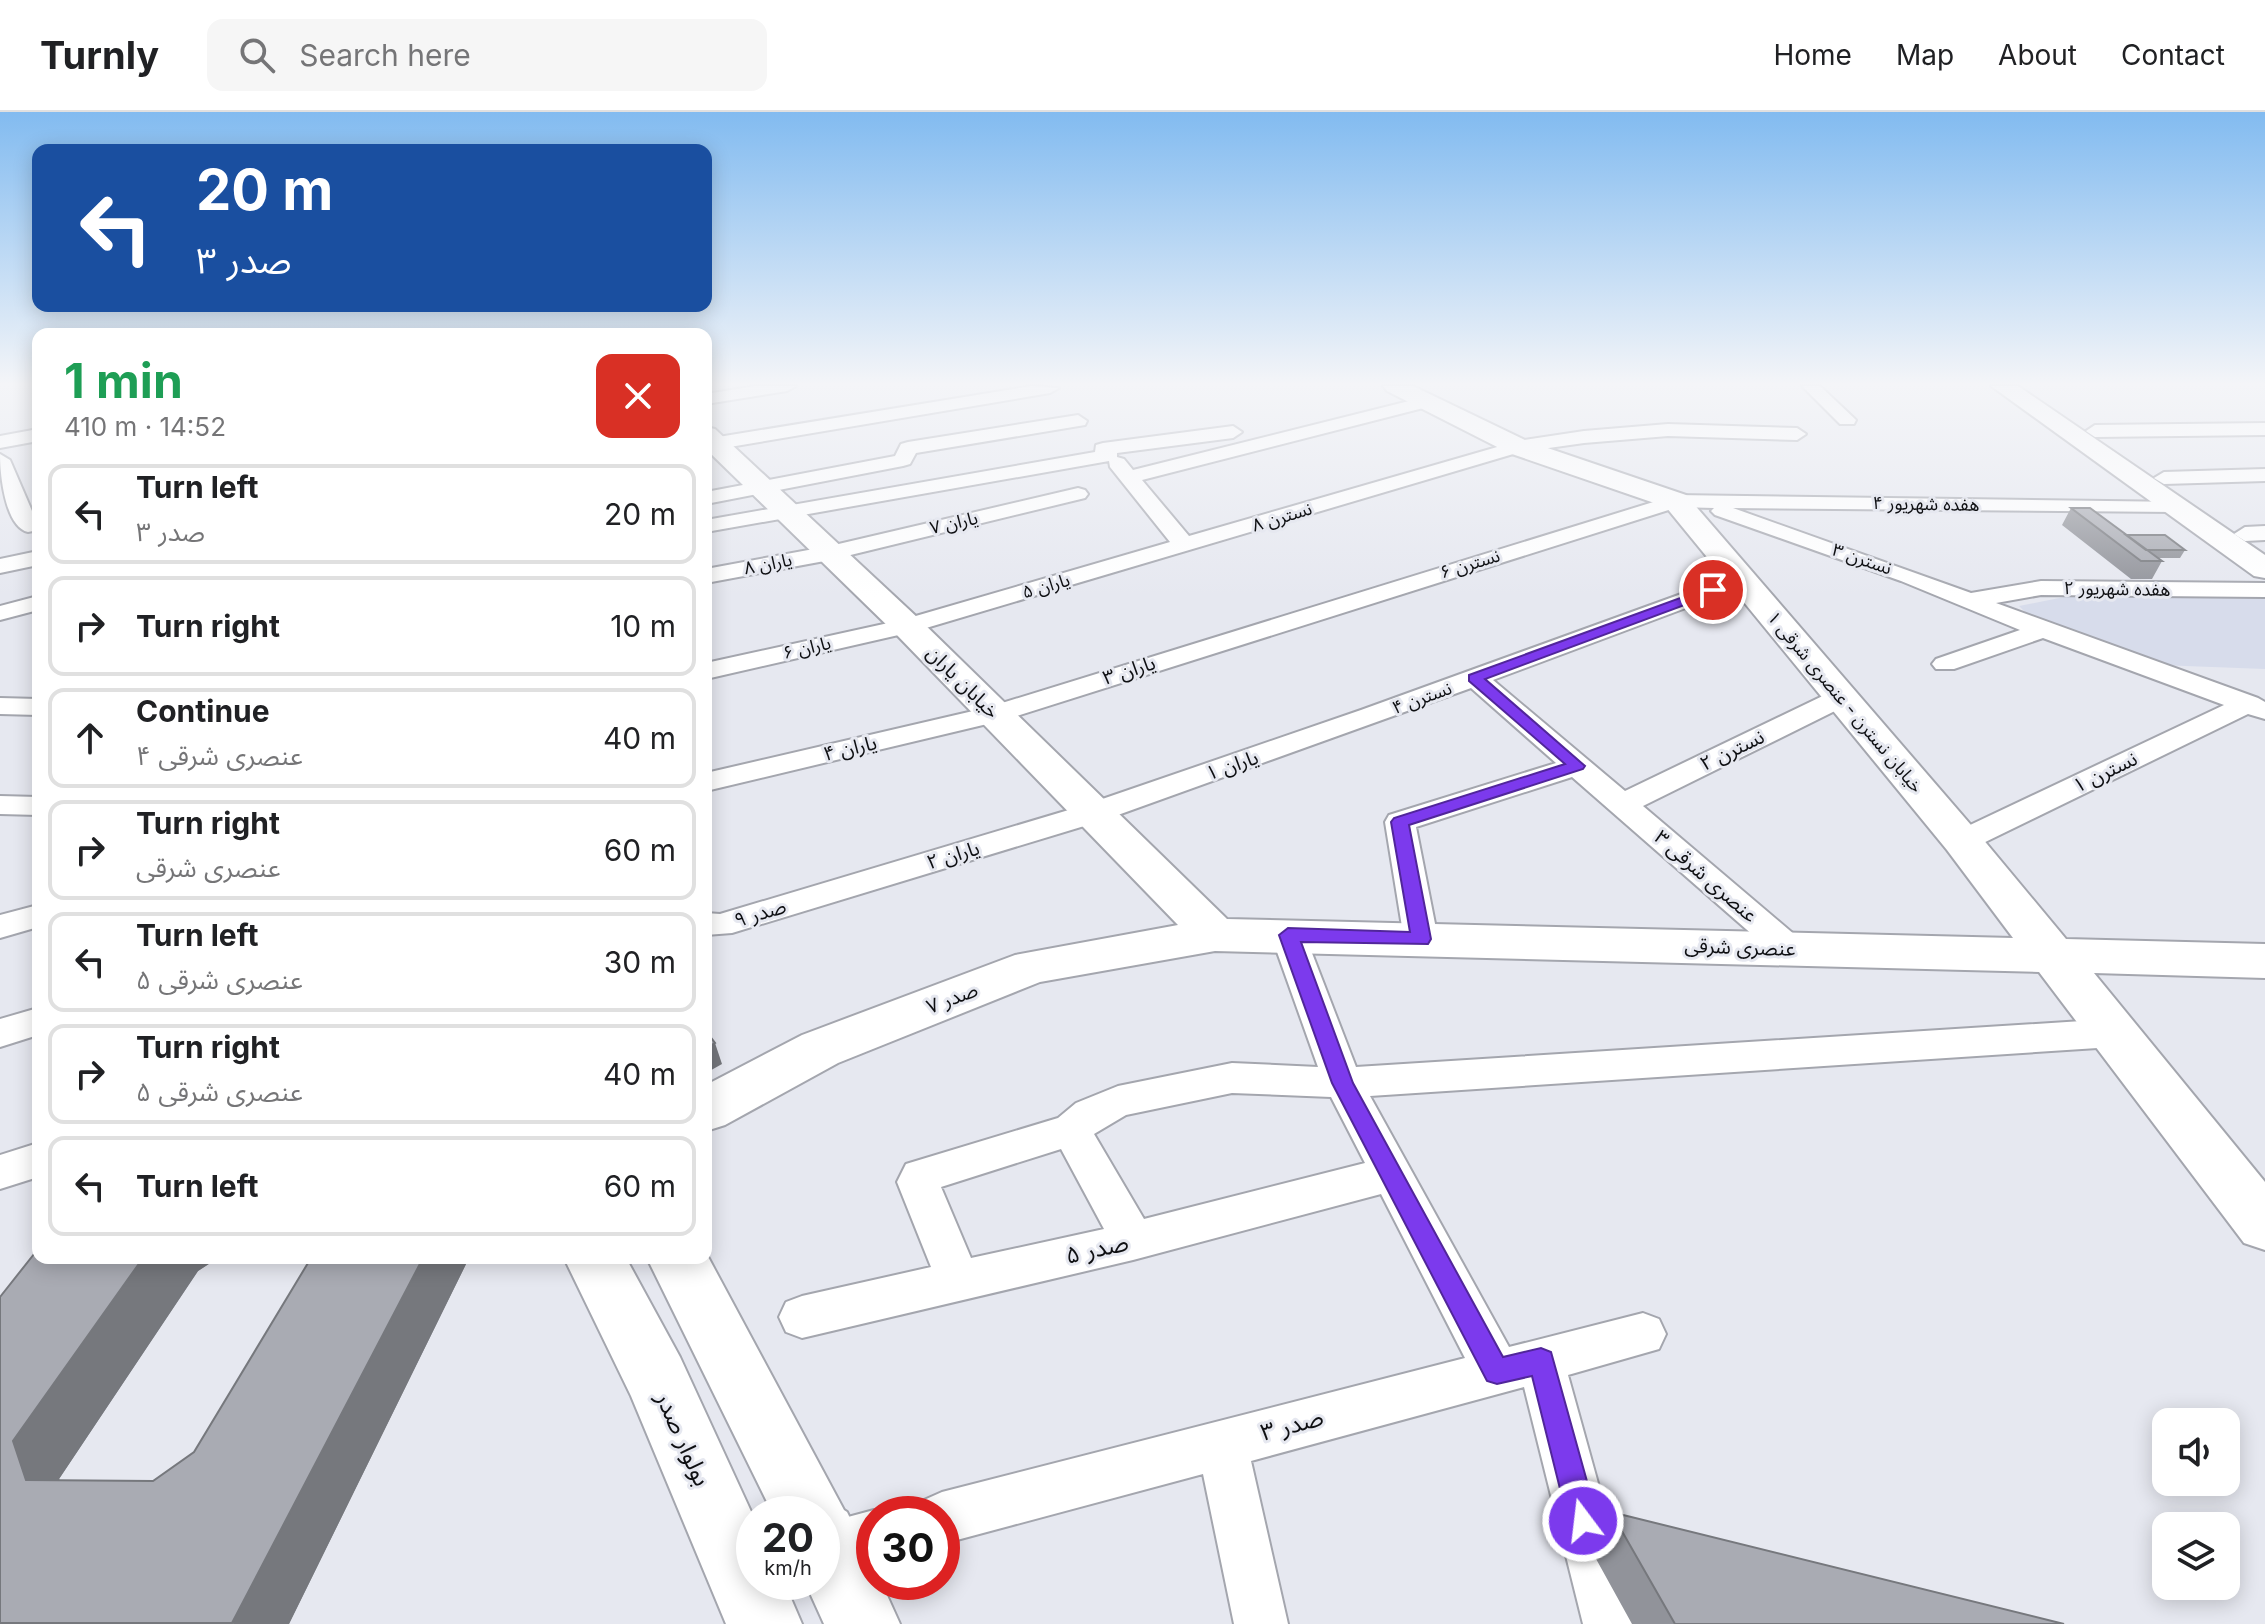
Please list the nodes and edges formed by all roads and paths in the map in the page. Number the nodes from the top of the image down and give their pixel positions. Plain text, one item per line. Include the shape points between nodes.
1 (726, 457) edge
2 (904, 457) edge
3 (1074, 457) edge
4 (1110, 457) edge
5 (1210, 457) edge
6 (1486, 457) edge
7 (1546, 457) edge
8 (2104, 457) edge
9 (2133, 457) edge
10 (0, 460) edge
11 (2265, 475) edge
12 (1130, 477) junction
13 (2164, 478) junction
14 (5, 483) edge
15 (1078, 494) dead end
16 (712, 498) edge
17 (774, 500) junction
18 (1676, 501) junction
19 (1724, 506) junction
20 (2175, 506) junction
21 (32, 524) edge
22 (712, 524) edge
23 (2258, 538) edge
24 (1185, 546) junction
25 (830, 553) junction
26 (32, 559) edge
27 (0, 566) edge
28 (2265, 569) edge
29 (712, 575) edge
30 (1742, 579) junction
31 (2265, 590) edge
32 (1970, 600) junction
33 (32, 605) edge
34 (0, 613) edge
35 (907, 626) junction
36 (1264, 627) joint
37 (2043, 630) junction
38 (1945, 664) dead end
39 (712, 670) edge
40 (1475, 678) junction
41 (1842, 697) junction
42 (0, 706) edge
43 (32, 707) edge
44 (2256, 708) edge
45 (994, 714) junction
46 (1371, 716) joint
47 (1577, 766) junction
48 (712, 781) edge
49 (1623, 804) junction
50 (0, 805) edge
51 (32, 806) edge
52 (1093, 813) junction
53 (1962, 841) junction
54 (813, 897) joint
55 (32, 918) edge
56 (712, 924) edge
57 (0, 927) edge
58 (1215, 935) junction
59 (1288, 935) junction
60 (1421, 939) junction
61 (1790, 949) junction
62 (2052, 956) junction
63 (2265, 961) edge
64 (32, 1023) edge
65 (0, 1033) edge
66 (2113, 1033) junction
67 (1343, 1083) junction
68 (712, 1107) edge
69 (1071, 1130) junction
70 (32, 1162) edge
71 (0, 1172) edge
72 (1390, 1174) junction
73 (2246, 1177) edge
74 (2265, 1225) edge
75 (1133, 1241) junction
76 (597, 1264) edge
77 (680, 1264) edge
78 (959, 1281) junction
79 (802, 1317) dead end
80 (1643, 1334) dead end
81 (1519, 1366) junction
82 (1222, 1444) junction
83 (812, 1496) edge
84 (960, 1513) edge
85 (840, 1553) edge
86 (764, 1624) edge
87 (862, 1624) edge
88 (1261, 1624) edge
89 (1610, 1624) edge

1 - 17 street, خیابان یاران
2 - 17 street
3 - 17 street
4 - 12 street
5 - 12 street
6 - 24 street, نسترن ۸
7 - 18 street
8 - 20 street
9 - 13 street
10 - 14 street
11 - 13 street
12 - 24 street
13 - 23 street
14 - 21 street
15 - 25 street, یاران ۷
16 - 17 street
17 - 22 street
17 - 25 street, خیابان یاران
18 - 19 street, نسترن ۳
18 - 30 street, خیابان نسترن - عنصری شرقی ۱
18 - 36 street, نسترن ۶
19 - 20 street, هفده شهریور ۴
19 - 32 street, نسترن ۳
20 - 28 street
24 - 35 street, یاران ۵
25 - 29 street, یاران ۸
25 - 35 street, خیابان یاران
26 - 27 street
30 - 40 street, نسترن ۴
30 - 41 street, خیابان نسترن - عنصری شرقی ۱
31 - 32 street, هفده شهریور ۲ via 2041,588
32 - 37 street, نسترن ۳
33 - 34 street
35 - 39 street, یاران ۶
35 - 45 street, خیابان یاران
36 - 45 street, یاران ۳
37 - 38 street
37 - 44 street
40 - 46 street, نسترن ۴
40 - 47 street, عنصری شرقی ۳
41 - 49 street, نسترن ۲
41 - 53 street, خیابان نسترن - عنصری شرقی ۱
42 - 43 street
44 - 53 street, نسترن ۱
45 - 48 street, یاران ۴
45 - 52 street, خیابان یاران
46 - 52 street, یاران ۱
47 - 49 street, عنصری شرقی ۳
47 - 60 street via 1400,822
49 - 61 street, عنصری شرقی ۳
50 - 51 street
52 - 54 street, یاران ۲
52 - 58 street, خیابان یاران
53 - 62 street, خیابان نسترن - عنصری شرقی ۱
54 - 56 street, صدر ۹
55 - 57 street
58 - 59 street, عنصری شرقی
58 - 68 street, صدر ۷ via 1032,967 820,1049
59 - 60 street, عنصری شرقی
59 - 67 street
60 - 61 street, عنصری شرقی
61 - 62 street, عنصری شرقی
62 - 63 street, عنصری شرقی
62 - 66 street, خیابان نسترن - عنصری شرقی ۱
64 - 65 street
66 - 67 street
66 - 73 street, خیابان نسترن - عنصری شرقی ۱
67 - 69 street via 1232,1078 1118,1101
67 - 72 street
69 - 75 street
69 - 78 street via 921,1176 918,1182
70 - 71 street
72 - 75 street, صدر ۵
72 - 81 street
73 - 74 street, خیابان نسترن - عنصری شرقی ۱
75 - 78 street, صدر ۵
76 - 86 street, بولوار صدر via 657,1379
77 - 83 street
78 - 79 street, صدر ۵
80 - 81 street, صدر ۳
81 - 82 street, صدر ۳
81 - 89 street
82 - 84 street, صدر ۳
82 - 88 street
85 - 87 street

